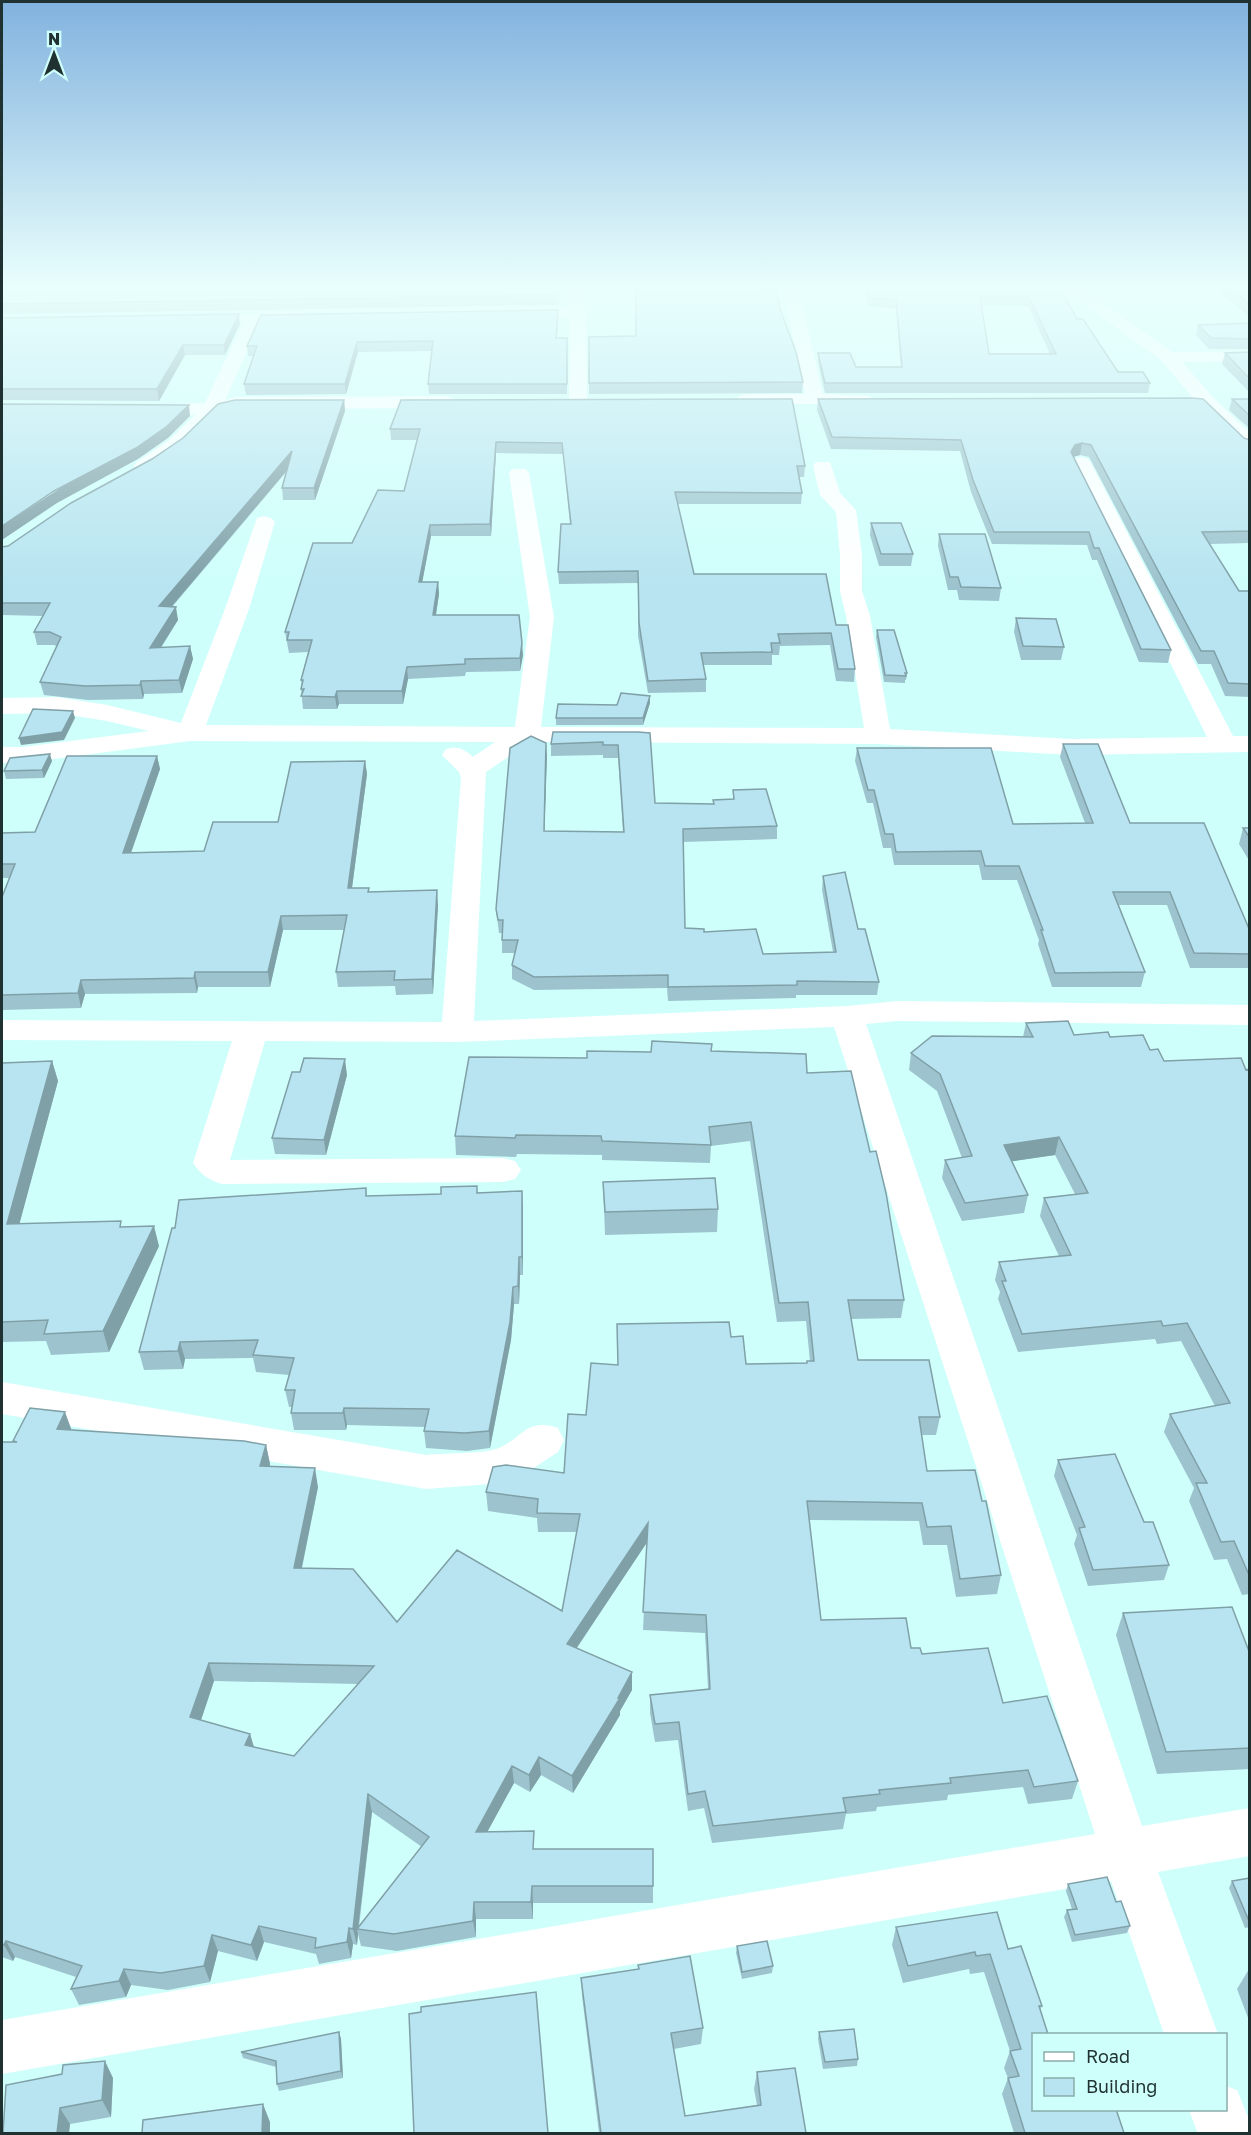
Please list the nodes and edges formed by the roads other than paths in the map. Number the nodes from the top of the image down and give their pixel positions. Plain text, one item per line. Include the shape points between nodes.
1 (223, 386) edge
2 (578, 386) edge
3 (812, 386) edge
4 (1192, 386) edge
5 (732, 400) edge
6 (815, 400) junction
7 (884, 400) edge
8 (555, 401) edge
9 (578, 401) junction
10 (602, 401) edge
11 (1183, 401) edge
12 (460, 402) edge
13 (1206, 402) junction
14 (130, 409) edge
15 (212, 409) junction
16 (1250, 444) edge
17 (1081, 462) dead end
18 (823, 466) dead end
19 (519, 473) dead end
20 (128, 474) edge
21 (264, 522) dead end
22 (2, 706) edge
23 (427, 732) junction
24 (190, 733) junction
25 (527, 733) junction
26 (878, 736) junction
27 (1237, 744) edge
28 (2, 755) edge
29 (472, 769) junction
30 (1250, 1015) edge
31 (847, 1016) junction
32 (2, 1030) edge
33 (252, 1030) junction
34 (457, 1032) junction
35 (504, 1170) dead end
36 (2, 1398) edge
37 (543, 1440) dead end
38 (1250, 1832) edge
39 (1126, 1852) junction
40 (1191, 2033) edge
41 (2, 2047) edge
42 (1218, 2111) edge
43 (1226, 2133) edge

1 - 15 street
2 - 9 street
3 - 6 street
4 - 13 street
5 - 6 street
6 - 7 street
8 - 9 street
9 - 10 street
11 - 13 street
12 - 15 street via 236,404
13 - 16 street
14 - 15 street
15 - 20 street via 176,444
17 - 27 street
18 - 26 street via 830,495 846,510 851,591
19 - 25 street via 542,617
21 - 24 street via 237,609
22 - 24 street via 57,705 106,712
23 - 24 street
23 - 25 street
23 - 29 street
24 - 28 street
25 - 26 street
25 - 29 street
26 - 27 street via 1072,747
29 - 34 street
30 - 31 street via 898,1011
31 - 34 street
31 - 39 street
32 - 33 street
33 - 34 street
33 - 35 street via 211,1163 222,1172
36 - 37 street via 426,1472 503,1466
38 - 39 street
39 - 40 street
39 - 41 street
42 - 43 street

